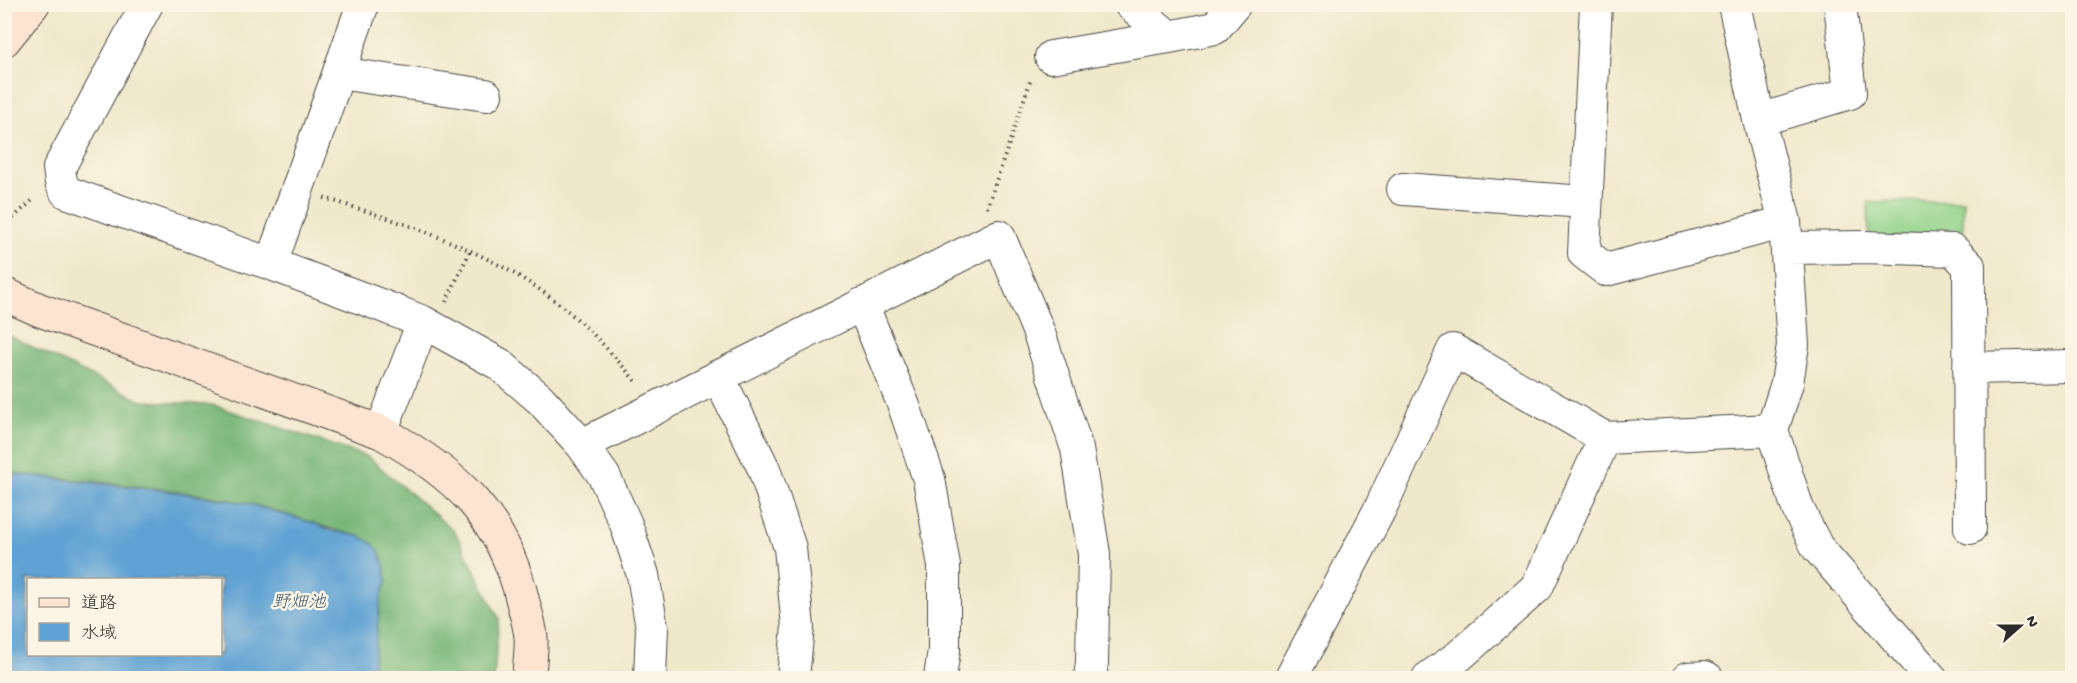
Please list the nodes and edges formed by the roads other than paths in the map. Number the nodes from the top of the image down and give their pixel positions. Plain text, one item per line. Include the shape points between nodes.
1 (33, 4) edge
2 (147, 4) edge
3 (363, 4) edge
4 (1130, 4) edge
5 (1235, 4) edge
6 (1596, 4) edge
7 (1734, 4) edge
8 (1840, 4) edge
9 (1169, 37) junction
10 (4, 40) edge
11 (1052, 57) dead end
12 (339, 73) junction
13 (486, 95) dead end
14 (1759, 120) junction
15 (1403, 189) dead end
16 (1585, 202) junction
17 (1786, 235) junction
18 (271, 264) junction
19 (4, 294) edge
20 (862, 304) junction
21 (428, 325) junction
22 (2073, 366) edge
23 (1969, 368) junction
24 (718, 376) junction
25 (1772, 430) junction
26 (381, 432) junction
27 (1605, 438) junction
28 (582, 445) junction
29 (1970, 528) dead end
30 (529, 678) edge
31 (650, 678) edge
32 (793, 678) edge
33 (940, 678) edge
34 (1090, 678) edge
35 (1291, 678) edge
36 (1428, 678) edge
37 (1688, 678) edge
38 (1707, 678) edge
39 (1930, 678) edge

1 - 10 street
2 - 18 street via 59,168 61,182 66,192
3 - 12 street
4 - 9 street
5 - 9 street via 1215,28
6 - 16 street
7 - 14 street
8 - 14 street via 1850,93
9 - 11 street
12 - 13 street
12 - 18 street
14 - 17 street
15 - 16 street
16 - 17 street via 1584,253 1606,270
17 - 23 street via 1865,247 1953,250 1969,266
17 - 25 street via 1794,345
18 - 21 street
19 - 26 street
20 - 24 street
20 - 33 street via 929,479 944,566
20 - 34 street via 999,236 1039,333 1077,449 1094,554
21 - 26 street
21 - 28 street via 499,364 540,399
22 - 23 street
23 - 29 street
24 - 28 street
24 - 32 street via 764,469 790,548 798,627
25 - 27 street
25 - 39 street via 1798,508 1817,547
26 - 30 street via 444,472 470,496 502,541 531,637
27 - 35 street via 1453,350 1381,507
27 - 36 street via 1537,588
28 - 31 street via 604,476 626,524 643,576 652,628
37 - 38 street

